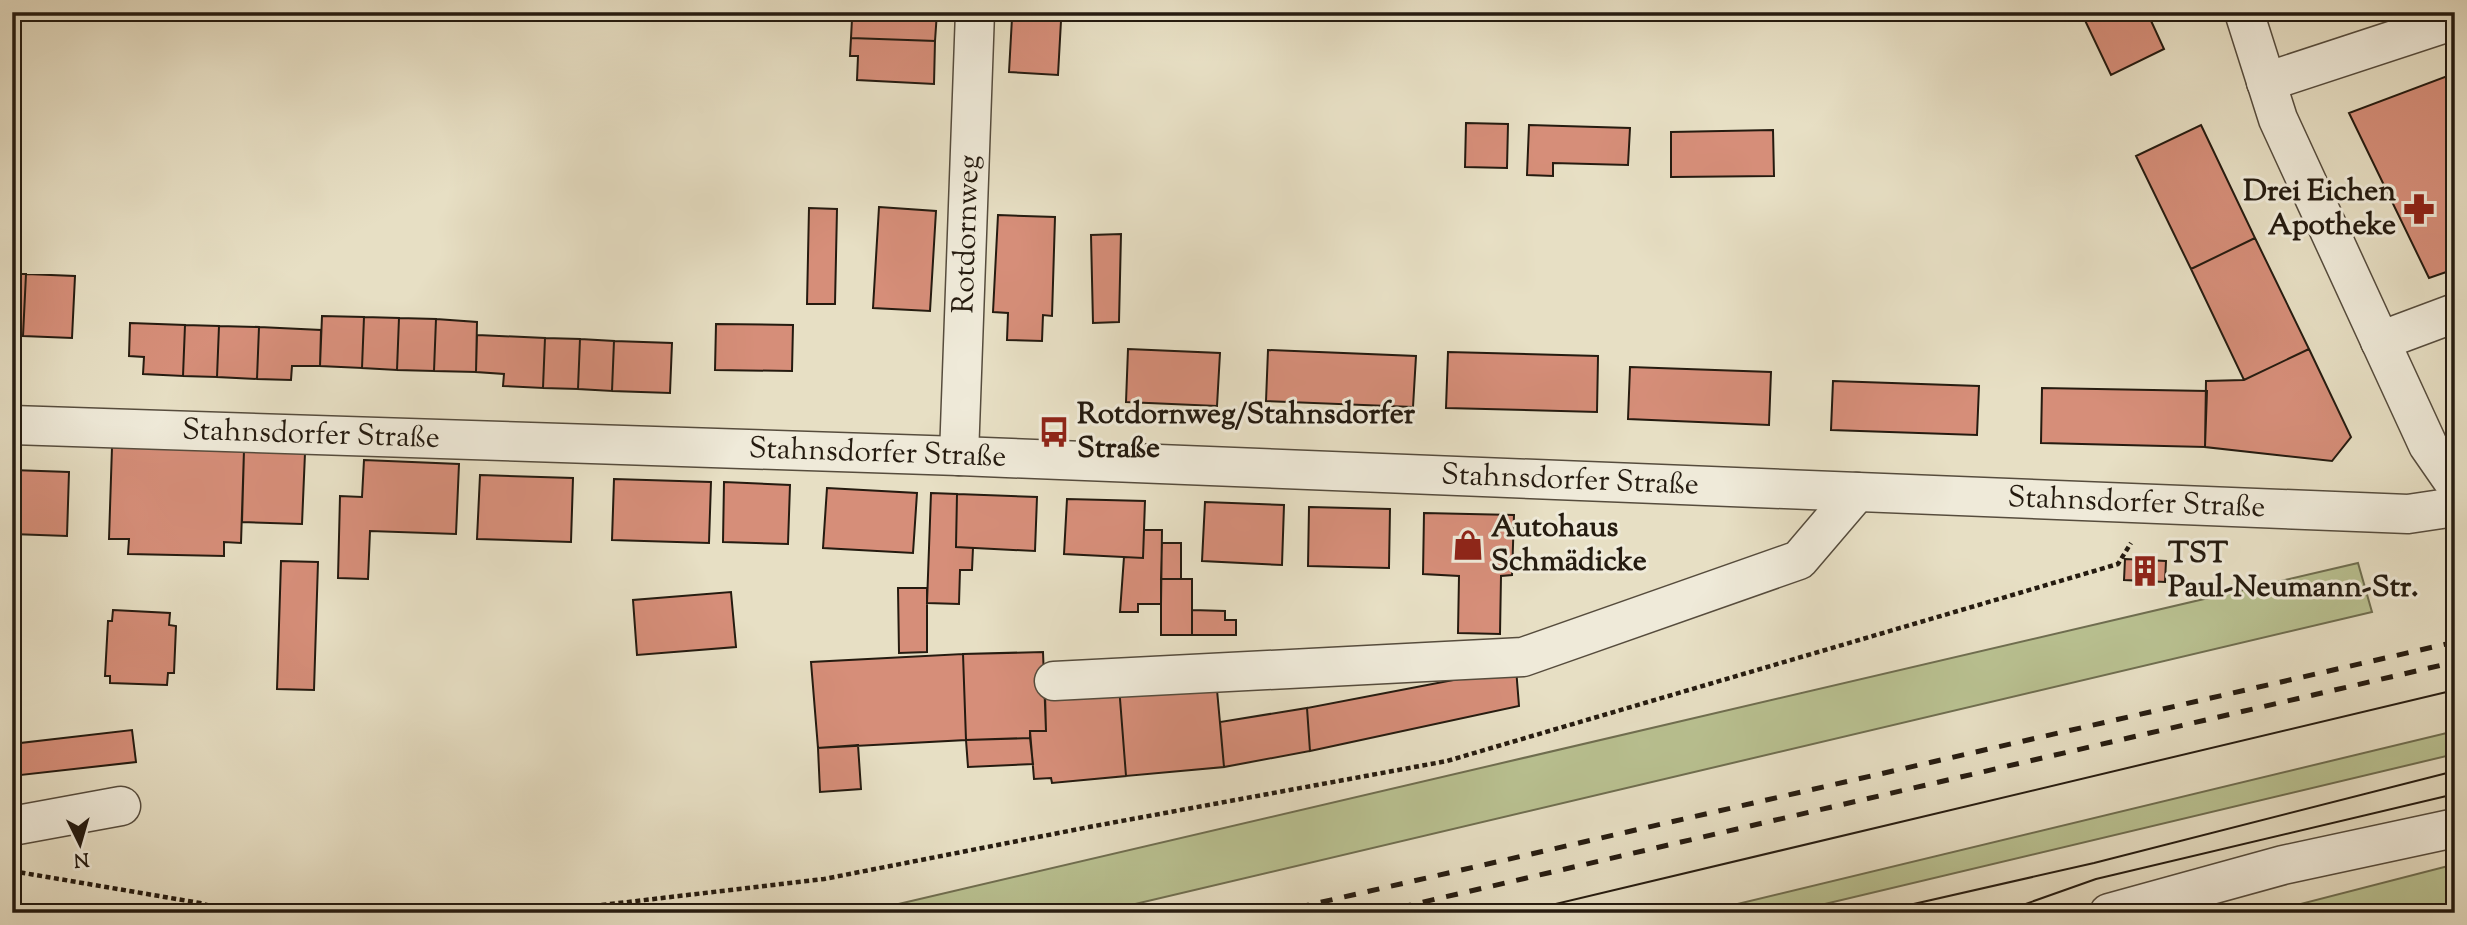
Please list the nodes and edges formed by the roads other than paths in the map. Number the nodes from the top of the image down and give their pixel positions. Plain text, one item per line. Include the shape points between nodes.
1 (975, 12) edge
2 (2244, 12) edge
3 (2455, 20) edge
4 (2266, 82) junction
5 (2455, 313) edge
6 (2380, 341) junction
7 (12, 425) edge
8 (959, 456) junction
9 (2455, 484) edge
10 (1857, 492) junction
11 (2455, 507) edge
12 (1054, 681) dead end
13 (121, 806) dead end
14 (12, 826) edge
15 (2455, 828) edge
16 (2109, 913) edge

1 - 8 street, Rotdornweg
2 - 4 street
3 - 4 street
4 - 6 street via 2278,119
5 - 6 street
6 - 9 street via 2428,445
7 - 8 street, Stahnsdorfer Straße
8 - 10 street, Stahnsdorfer Straße
10 - 11 street, Stahnsdorfer Straße via 2408,514
10 - 12 street via 1799,560 1523,657
13 - 14 street
15 - 16 street via 2283,865

